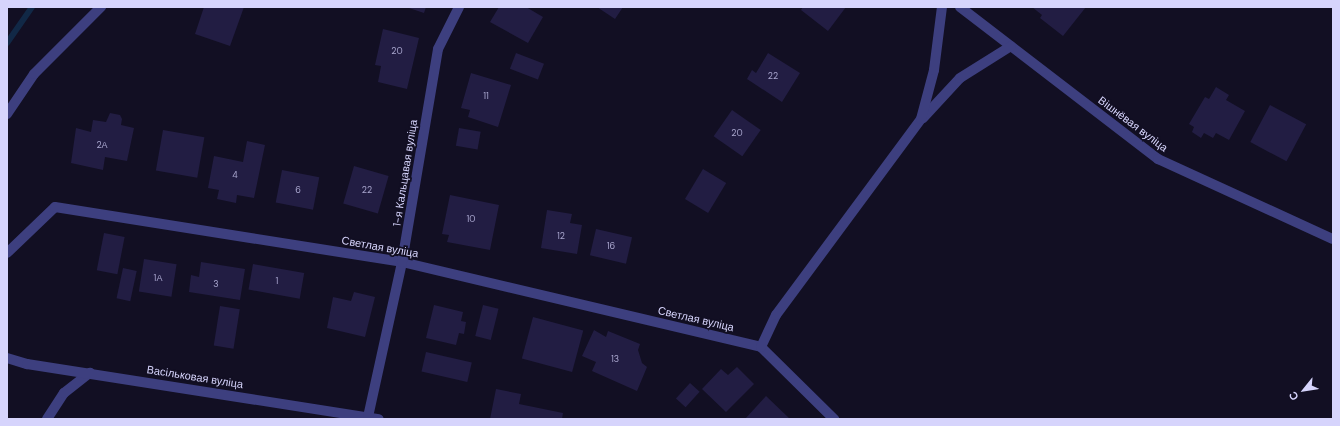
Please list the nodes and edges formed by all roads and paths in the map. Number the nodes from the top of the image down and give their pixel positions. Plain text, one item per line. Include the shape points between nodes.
1 (101, 7) edge
2 (459, 7) edge
3 (942, 7) edge
4 (960, 7) edge
5 (1011, 46) junction
6 (7, 114) edge
7 (921, 119) junction
8 (1333, 239) edge
9 (7, 253) edge
10 (402, 262) junction
11 (761, 347) junction
12 (7, 358) edge
13 (90, 373) junction
14 (368, 417) junction
15 (47, 419) edge
16 (379, 419) edge
17 (834, 419) edge

1 - 6 street via 34,74
2 - 10 street, 1-я Кальцавая вуліца via 438,49
3 - 7 street via 934,70
4 - 5 street, Вішнёвая вуліца
5 - 7 street via 960,78
5 - 8 street, Вішнёвая вуліца via 1158,159
7 - 11 street via 776,314
9 - 10 street, Светлая вуліца via 56,207
10 - 11 street, Светлая вуліца
10 - 14 street, 1-я Кальцавая вуліца
11 - 17 street
12 - 13 street, Васільковая вуліца
13 - 14 street, Васільковая вуліца
13 - 15 street via 64,393
14 - 16 street, Васільковая вуліца

